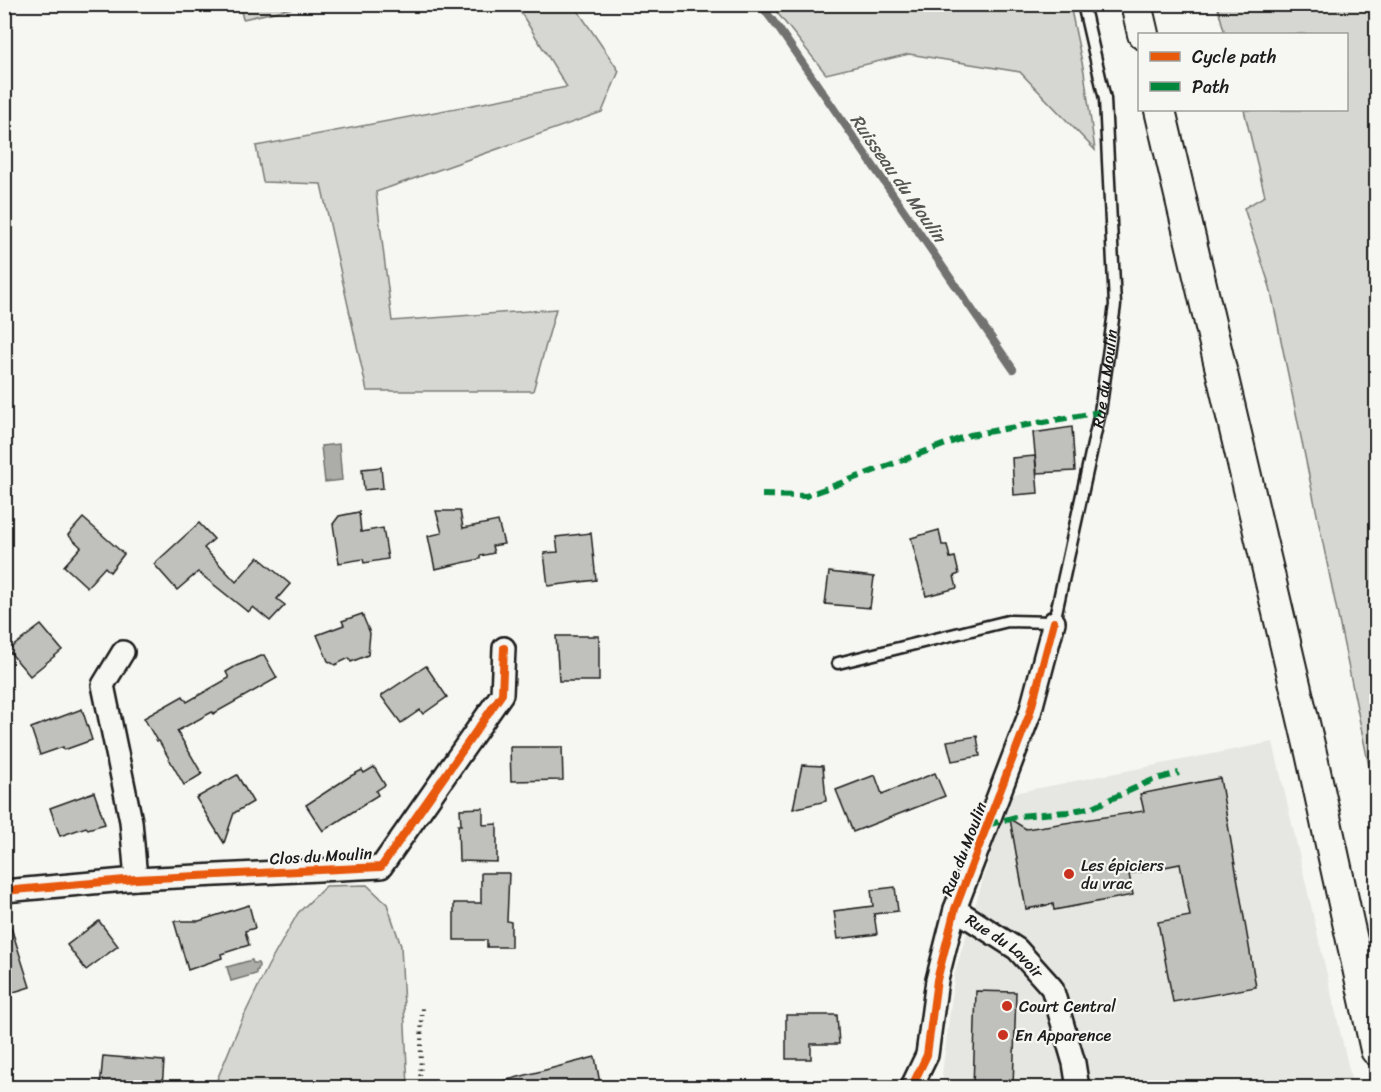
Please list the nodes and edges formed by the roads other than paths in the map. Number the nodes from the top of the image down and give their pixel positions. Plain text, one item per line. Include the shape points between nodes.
1 (1083, 4) edge
2 (1136, 4) edge
3 (1143, 33) edge
4 (1160, 111) edge
5 (1054, 622) junction
6 (504, 648) dead end
7 (123, 652) dead end
8 (838, 663) dead end
9 (136, 879) junction
10 (4, 891) edge
11 (955, 909) junction
12 (1377, 1050) edge
13 (911, 1088) edge
14 (1078, 1088) edge

1 - 5 lane, Rue du Moulin via 1105,99 1115,305 1100,412
2 - 3 main road
4 - 12 main road
5 - 8 lane via 1008,621
5 - 11 street, Rue du Moulin via 1030,713
6 - 9 street, Clos du Moulin via 502,694 381,867
7 - 9 street via 103,685 131,822
9 - 10 street, Clos du Moulin
11 - 13 street, Rue du Moulin via 937,980 927,1055
11 - 14 street, Rue du Lavoir via 1017,949 1052,988

